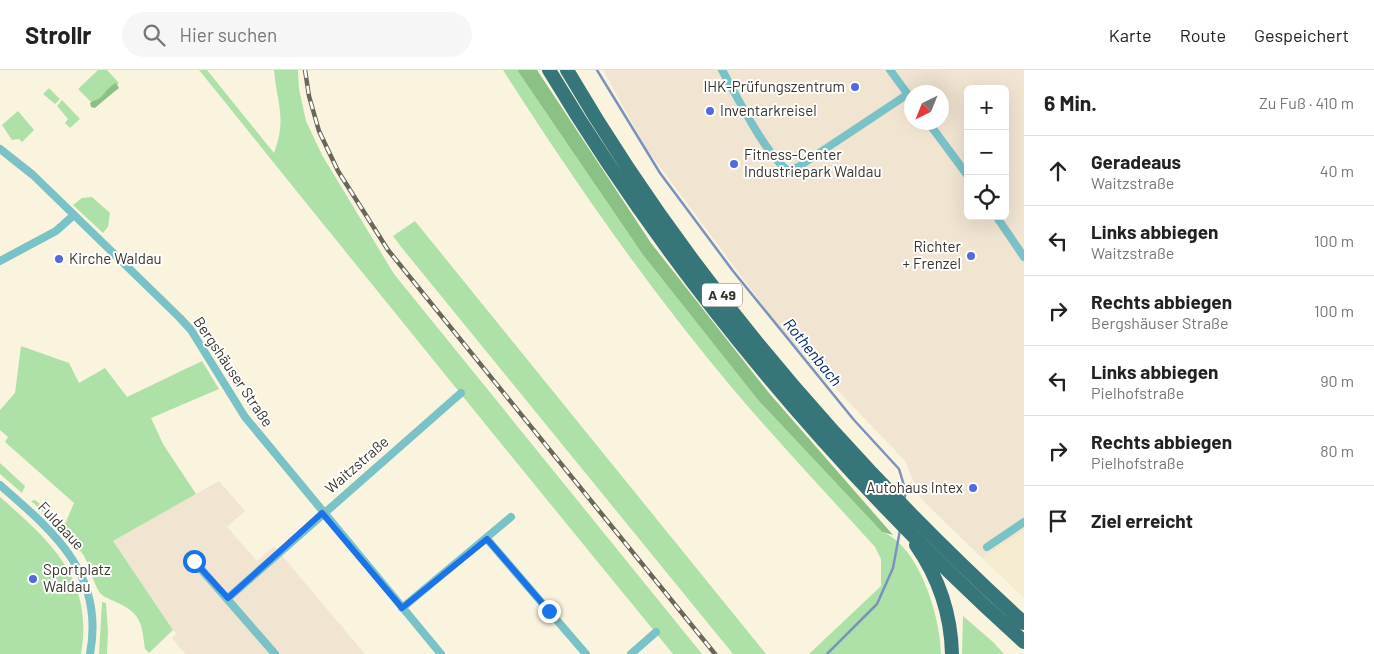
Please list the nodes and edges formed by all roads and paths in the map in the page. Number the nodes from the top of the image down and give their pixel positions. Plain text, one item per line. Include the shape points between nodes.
1 (549, 70) edge
2 (567, 70) edge
3 (722, 70) edge
4 (890, 70) edge
5 (904, 89) edge
6 (904, 101) edge
7 (934, 130) edge
8 (0, 149) edge
9 (967, 175) edge
10 (74, 215) junction
11 (999, 220) edge
12 (1024, 257) edge
13 (0, 261) edge
14 (461, 393) dead end
15 (0, 485) edge
16 (322, 513) junction
17 (512, 517) dead end
18 (901, 518) junction
19 (1024, 522) edge
20 (487, 539) junction
21 (987, 547) dead end
22 (194, 561) dead end
23 (228, 598) junction
24 (402, 608) junction
25 (1024, 623) edge
26 (656, 632) dead end
27 (1024, 642) edge
28 (90, 654) edge
29 (275, 654) edge
30 (440, 654) edge
31 (586, 654) edge
32 (631, 654) edge
33 (952, 654) edge

1 - 18 highway, A 49 via 584,129 680,265 783,394
2 - 18 highway, A 49 via 593,115 673,232
3 - 6 street via 761,136 788,171
4 - 5 street
7 - 9 street
8 - 10 street, Bergshäuser Straße via 33,175
10 - 13 street via 56,231
10 - 16 street, Bergshäuser Straße via 191,330 245,417
11 - 12 street
14 - 16 street, Waitzstraße
15 - 28 street, Fuldaaue via 54,534 76,562 89,596
16 - 23 street, Waitzstraße
16 - 24 street, Bergshäuser Straße
17 - 20 street
18 - 25 highway, A 49
18 - 27 highway, A 49
18 - 33 highway via 941,593 951,630
19 - 21 street
20 - 24 street
20 - 31 street
22 - 23 street
23 - 29 street
24 - 30 street, Bergshäuser Straße
26 - 32 street

